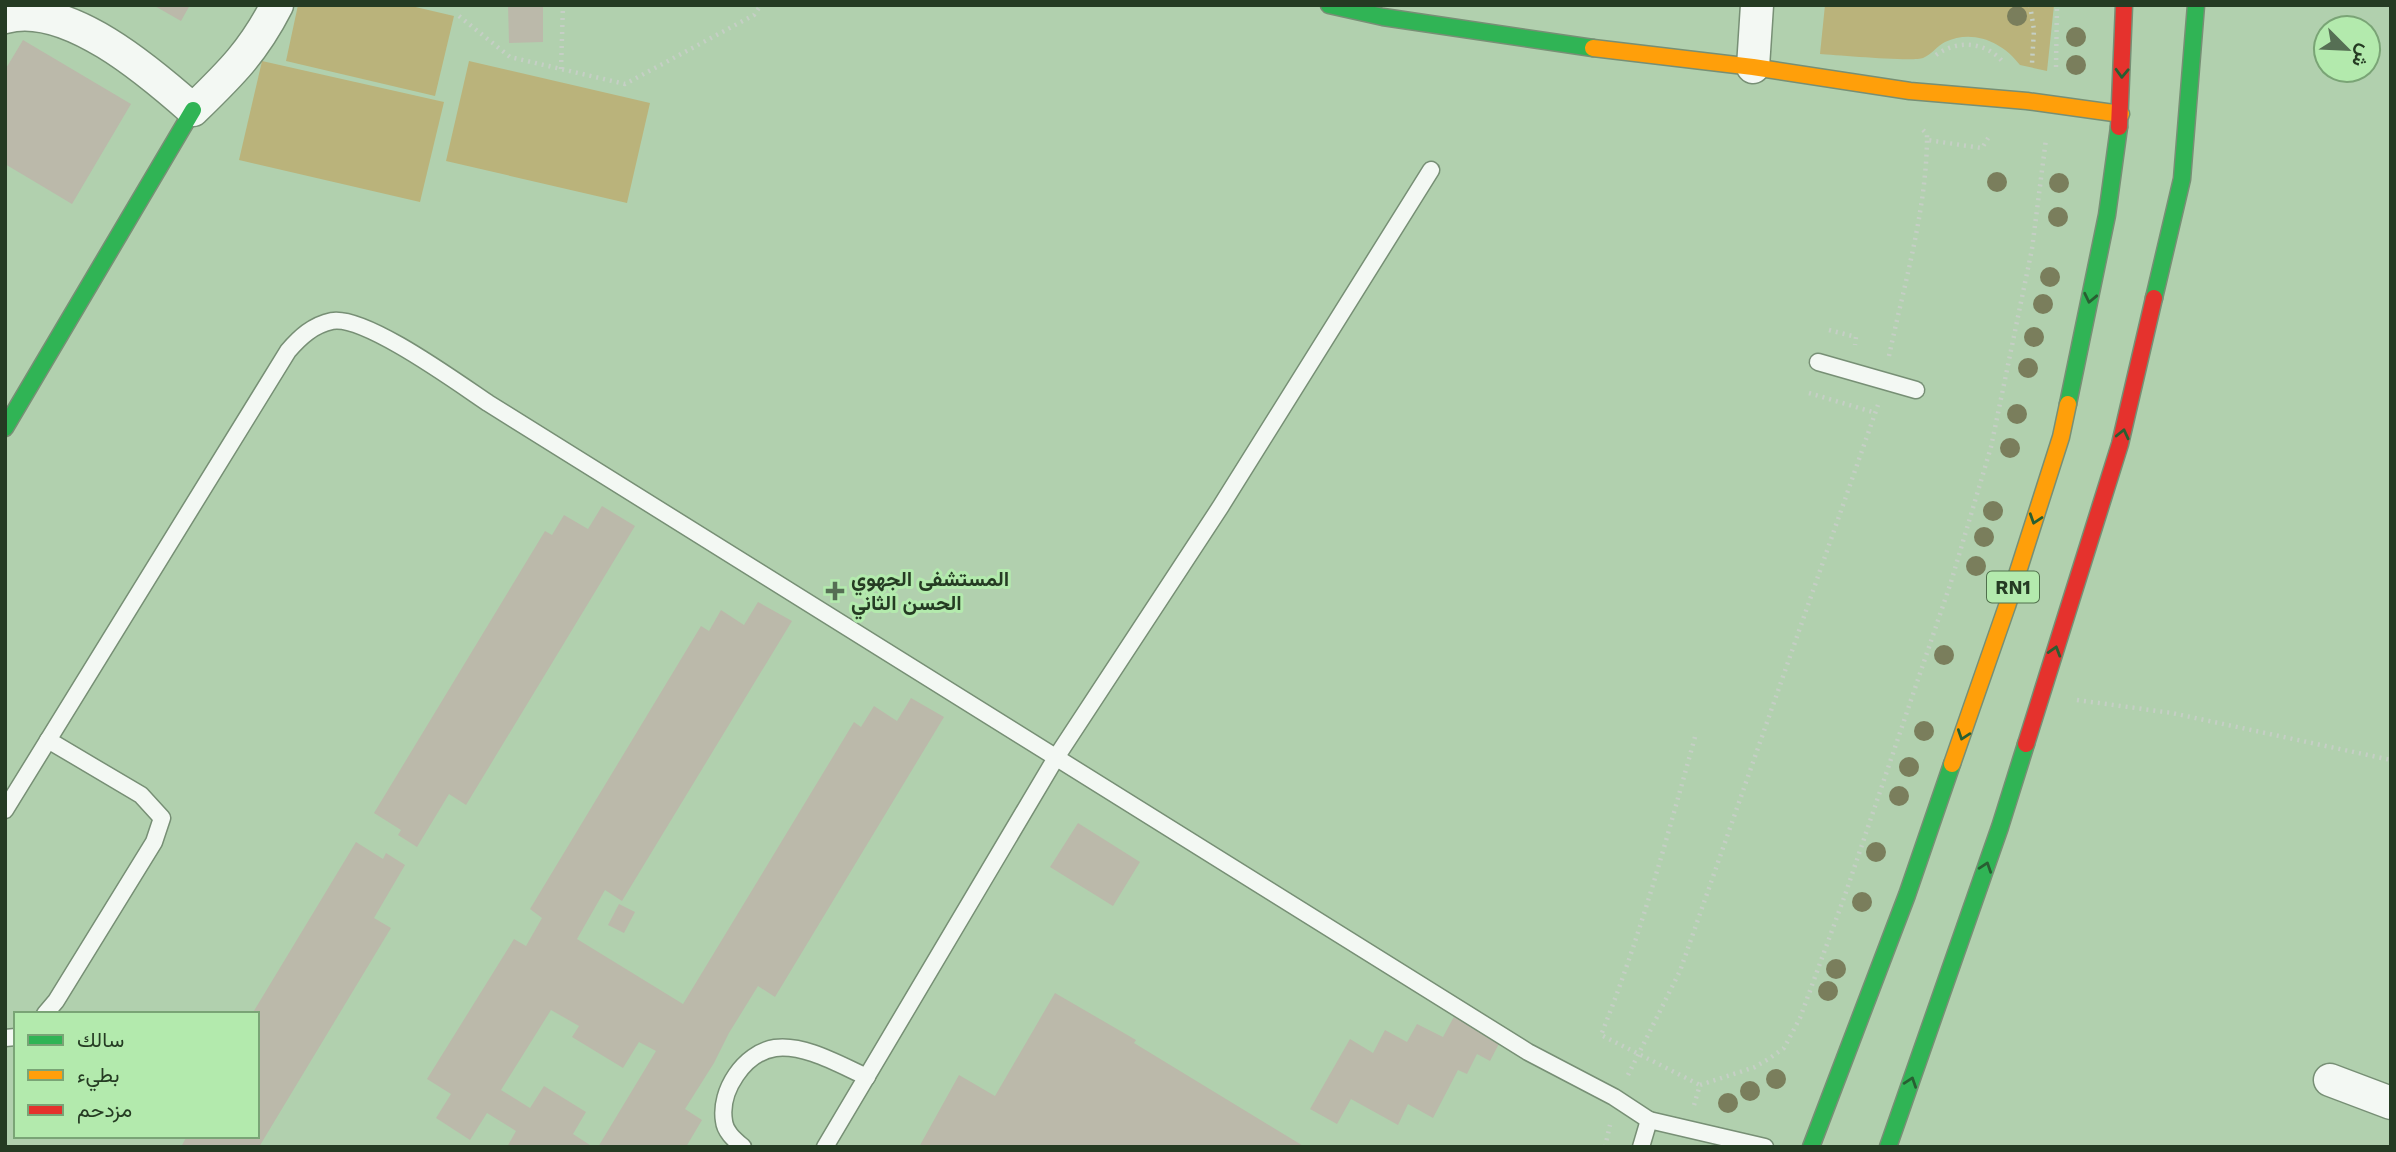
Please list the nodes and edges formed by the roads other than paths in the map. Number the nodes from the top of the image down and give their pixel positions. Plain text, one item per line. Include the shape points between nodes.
1 (277, 5) edge
2 (1329, 5) edge
3 (1757, 5) edge
4 (2124, 5) edge
5 (2196, 5) edge
6 (5, 17) edge
7 (1754, 67) junction
8 (193, 110) junction
9 (2120, 114) junction
10 (1431, 170) dead end
11 (1818, 362) dead end
12 (1916, 390) dead end
13 (5, 428) edge
14 (48, 740) junction
15 (1057, 756) junction
16 (5, 810) edge
17 (47, 1012) edge
18 (867, 1077) junction
19 (2330, 1080) dead end
20 (2391, 1103) edge
21 (1649, 1120) junction
22 (743, 1147) edge
23 (825, 1147) edge
24 (1641, 1147) edge
25 (1765, 1147) edge
26 (1811, 1147) edge
27 (1888, 1147) edge

1 - 8 street via 253,49
2 - 7 main road via 1564,44
3 - 7 street
4 -> 9 main road, RN1
27 -> 5 main road, RN1 via 2000,827 2120,444 2182,179
6 - 8 street via 39,8 80,18
7 - 9 main road via 1910,91
8 - 13 main road
9 -> 26 main road, RN1 via 2107,215 2061,437 1907,895
10 - 15 lane via 1222,506
11 - 12 lane
14 - 15 lane via 289,351 301,336 334,321 352,323 403,348
14 - 16 lane
14 - 17 lane via 141,796 162,818 154,842
15 - 18 lane
15 - 21 lane via 1528,1052
18 - 22 lane via 799,1050 776,1048 757,1054 732,1082 726,1101 724,1122
18 - 23 lane
19 - 20 street
21 - 24 lane
21 - 25 lane

